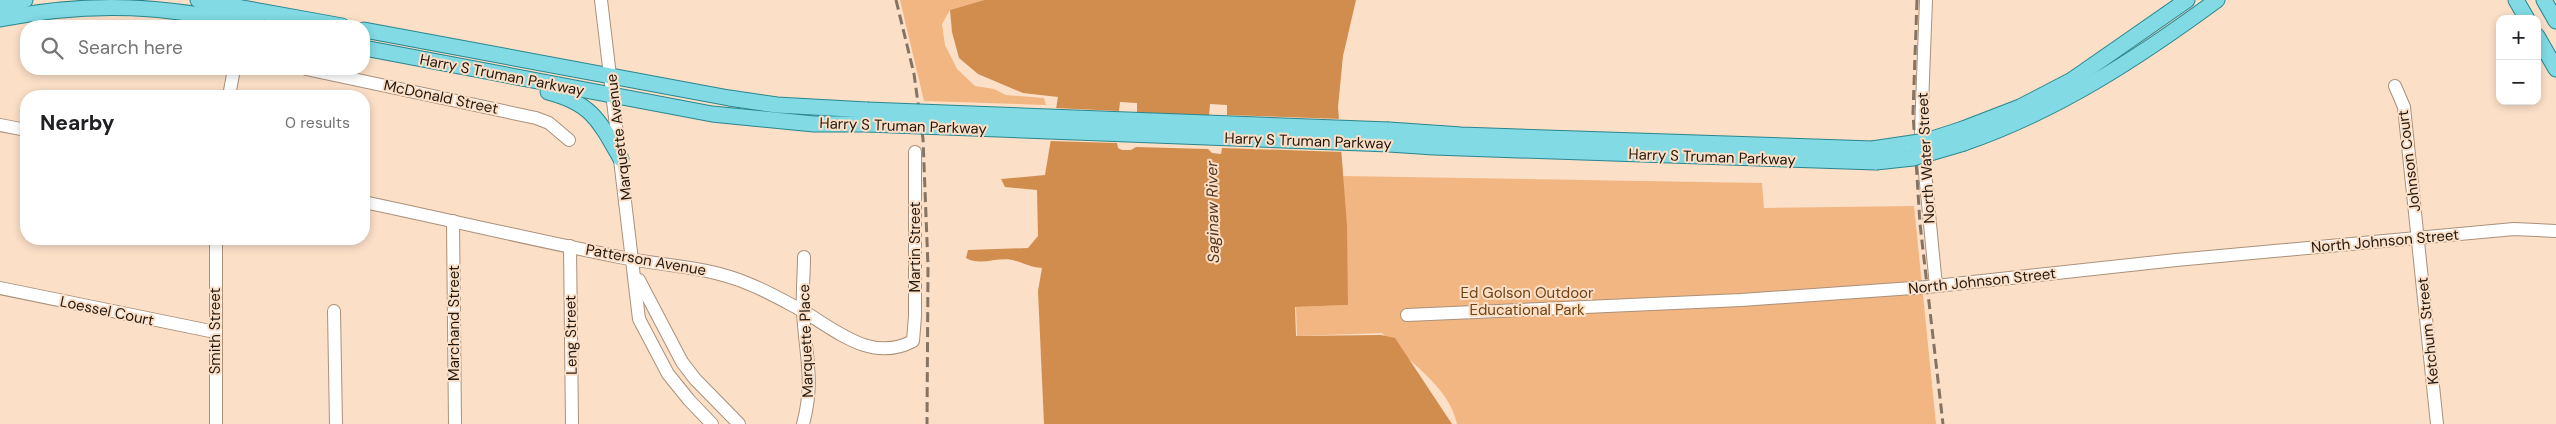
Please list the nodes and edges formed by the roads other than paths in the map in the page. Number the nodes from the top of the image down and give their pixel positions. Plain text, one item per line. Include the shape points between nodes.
1 (25, 0) edge
2 (198, 0) edge
3 (601, 0) edge
4 (1926, 0) edge
5 (2187, 0) edge
6 (2217, 0) edge
7 (2516, 0) edge
8 (2544, 0) edge
9 (0, 5) edge
10 (2525, 15) edge
11 (0, 19) edge
12 (232, 20) edge
13 (309, 20) edge
14 (2556, 21) edge
15 (370, 31) edge
16 (2541, 43) edge
17 (370, 49) edge
18 (2556, 69) edge
19 (233, 75) edge
20 (334, 75) edge
21 (514, 78) junction
22 (612, 78) junction
23 (2395, 86) dead end
24 (230, 90) edge
25 (614, 96) junction
26 (867, 117) junction
27 (0, 124) edge
28 (20, 129) edge
29 (1963, 136) junction
30 (569, 140) dead end
31 (915, 152) dead end
32 (622, 159) junction
33 (370, 203) edge
34 (453, 221) junction
35 (2556, 231) edge
36 (2418, 238) junction
37 (216, 245) edge
38 (570, 246) junction
39 (804, 257) dead end
40 (634, 259) junction
41 (635, 273) junction
42 (1936, 286) junction
43 (0, 288) edge
44 (334, 311) dead end
45 (803, 312) junction
46 (1406, 314) dead end
47 (215, 332) junction
48 (913, 341) joint
49 (216, 424) edge
50 (336, 424) edge
51 (454, 424) edge
52 (572, 424) edge
53 (712, 424) edge
54 (740, 424) edge
55 (803, 424) edge
56 (2437, 424) edge

1 - 9 main road
2 - 13 main road
3 - 22 street, Marquette Avenue
4 - 42 street, North Water Street via 1921,131
5 - 29 main road, Harry S Truman Parkway via 2072,80
6 - 29 main road, Harry S Truman Parkway via 2094,84 2020,122
7 - 10 main road
8 - 14 main road
11 - 12 main road via 70,6 132,4
15 - 22 main road, Harry S Truman Parkway
16 - 18 main road
17 - 21 main road, Harry S Truman Parkway
19 - 24 street
20 - 30 street, McDonald Street via 536,118 549,123
21 - 25 main road, Harry S Truman Parkway
21 - 32 main road via 585,107 599,120
22 - 25 street, Marquette Avenue
22 - 26 main road, Harry S Truman Parkway
23 - 36 street, Johnson Court via 2404,107
25 - 26 main road, Harry S Truman Parkway via 747,119 814,124
25 - 32 street, Marquette Avenue
26 - 29 main road, Harry S Truman Parkway, bridge via 1389,137 1461,135 1874,155 1926,141
27 - 28 street
31 - 48 street, Martin Street
32 - 40 street, Marquette Avenue
33 - 34 street, Patterson Avenue
34 - 38 street, Patterson Avenue
34 - 51 street, Marchand Street
35 - 36 street, North Johnson Street via 2514,228
36 - 42 street, North Johnson Street
36 - 56 street, Ketchum Street
37 - 47 street, Smith Street
38 - 40 street, Patterson Avenue
38 - 52 street, Leng Street
39 - 45 street, Marquette Place
40 - 41 street, Marquette Avenue
40 - 45 street, Patterson Avenue via 707,270 749,284
41 - 53 street, Marquette Avenue via 639,319 650,343 668,374
41 - 54 street, Marquette Avenue via 682,362 695,380
42 - 46 street, North Johnson Street via 1741,300
43 - 47 street, Loessel Court
44 - 50 street
45 - 48 street, Patterson Avenue via 844,338 863,345 901,348
45 - 55 street, Marquette Place via 810,362 809,405
47 - 49 street, Smith Street

